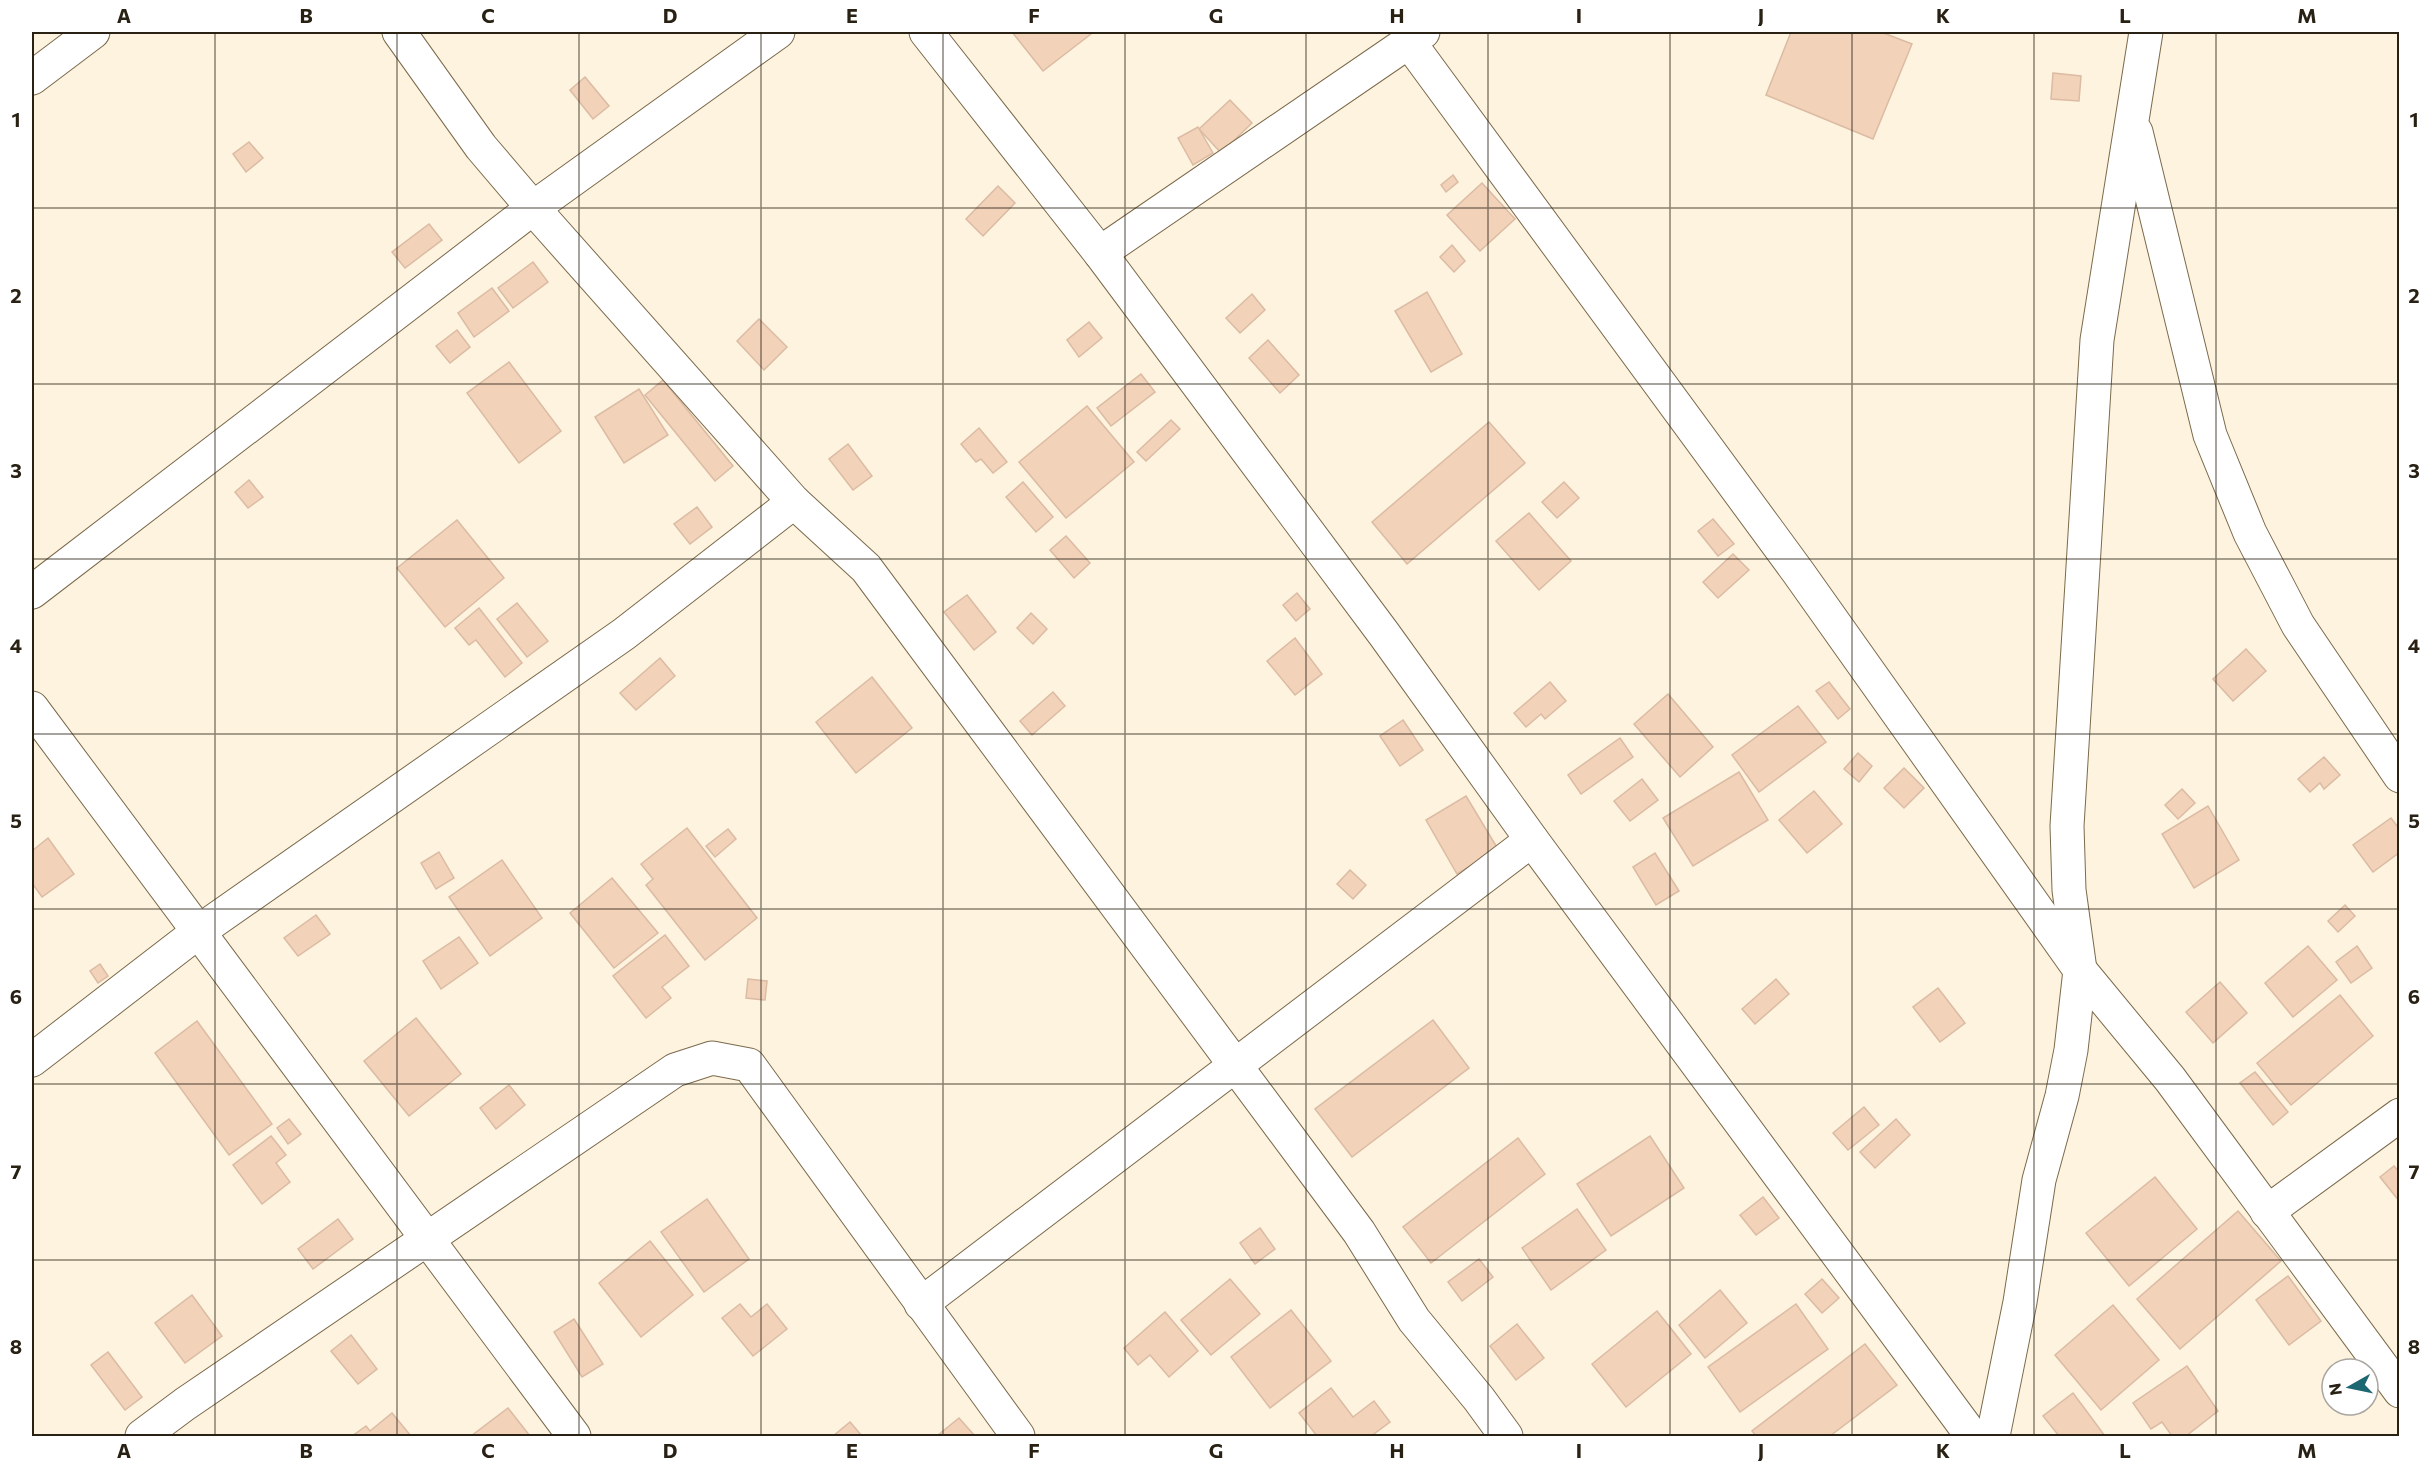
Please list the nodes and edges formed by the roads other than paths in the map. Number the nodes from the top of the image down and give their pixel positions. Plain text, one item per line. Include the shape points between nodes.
1 (93, 32) edge
2 (399, 32) edge
3 (778, 32) edge
4 (926, 32) edge
5 (2146, 32) edge
6 (1416, 37) edge
7 (32, 78) edge
8 (2132, 115) junction
9 (533, 208) junction
10 (1100, 253) junction
11 (794, 502) junction
12 (32, 592) edge
13 (32, 708) edge
14 (2400, 776) edge
15 (1532, 840) junction
16 (198, 932) junction
17 (2080, 970) junction
18 (32, 1060) edge
19 (1234, 1066) junction
20 (2400, 1115) edge
21 (2267, 1212) junction
22 (428, 1240) junction
23 (921, 1304) junction
24 (2400, 1392) edge
25 (142, 1437) edge
26 (574, 1437) edge
27 (1018, 1437) edge
28 (1506, 1437) edge
29 (1972, 1437) edge
30 (1993, 1437) edge

1 - 7 street
2 - 9 street via 481,147
3 - 9 street
4 - 10 street
5 - 8 street
6 - 10 street
6 - 17 street
8 - 14 street via 2181,323 2215,446 2250,533 2298,624
8 - 17 street via 2097,340 2067,816 2069,890
9 - 11 street
9 - 12 street
10 - 15 street
11 - 16 street via 624,634
11 - 19 street via 866,568
13 - 16 street
15 - 19 street
15 - 29 street
16 - 18 street
16 - 22 street
17 - 21 street via 2170,1078
17 - 30 street via 2071,1050 2039,1180
19 - 23 street
19 - 28 street via 1359,1232 1414,1320
20 - 21 street
21 - 24 street
22 - 23 street via 675,1070 712,1058 749,1065
22 - 25 street
22 - 26 street
23 - 27 street

